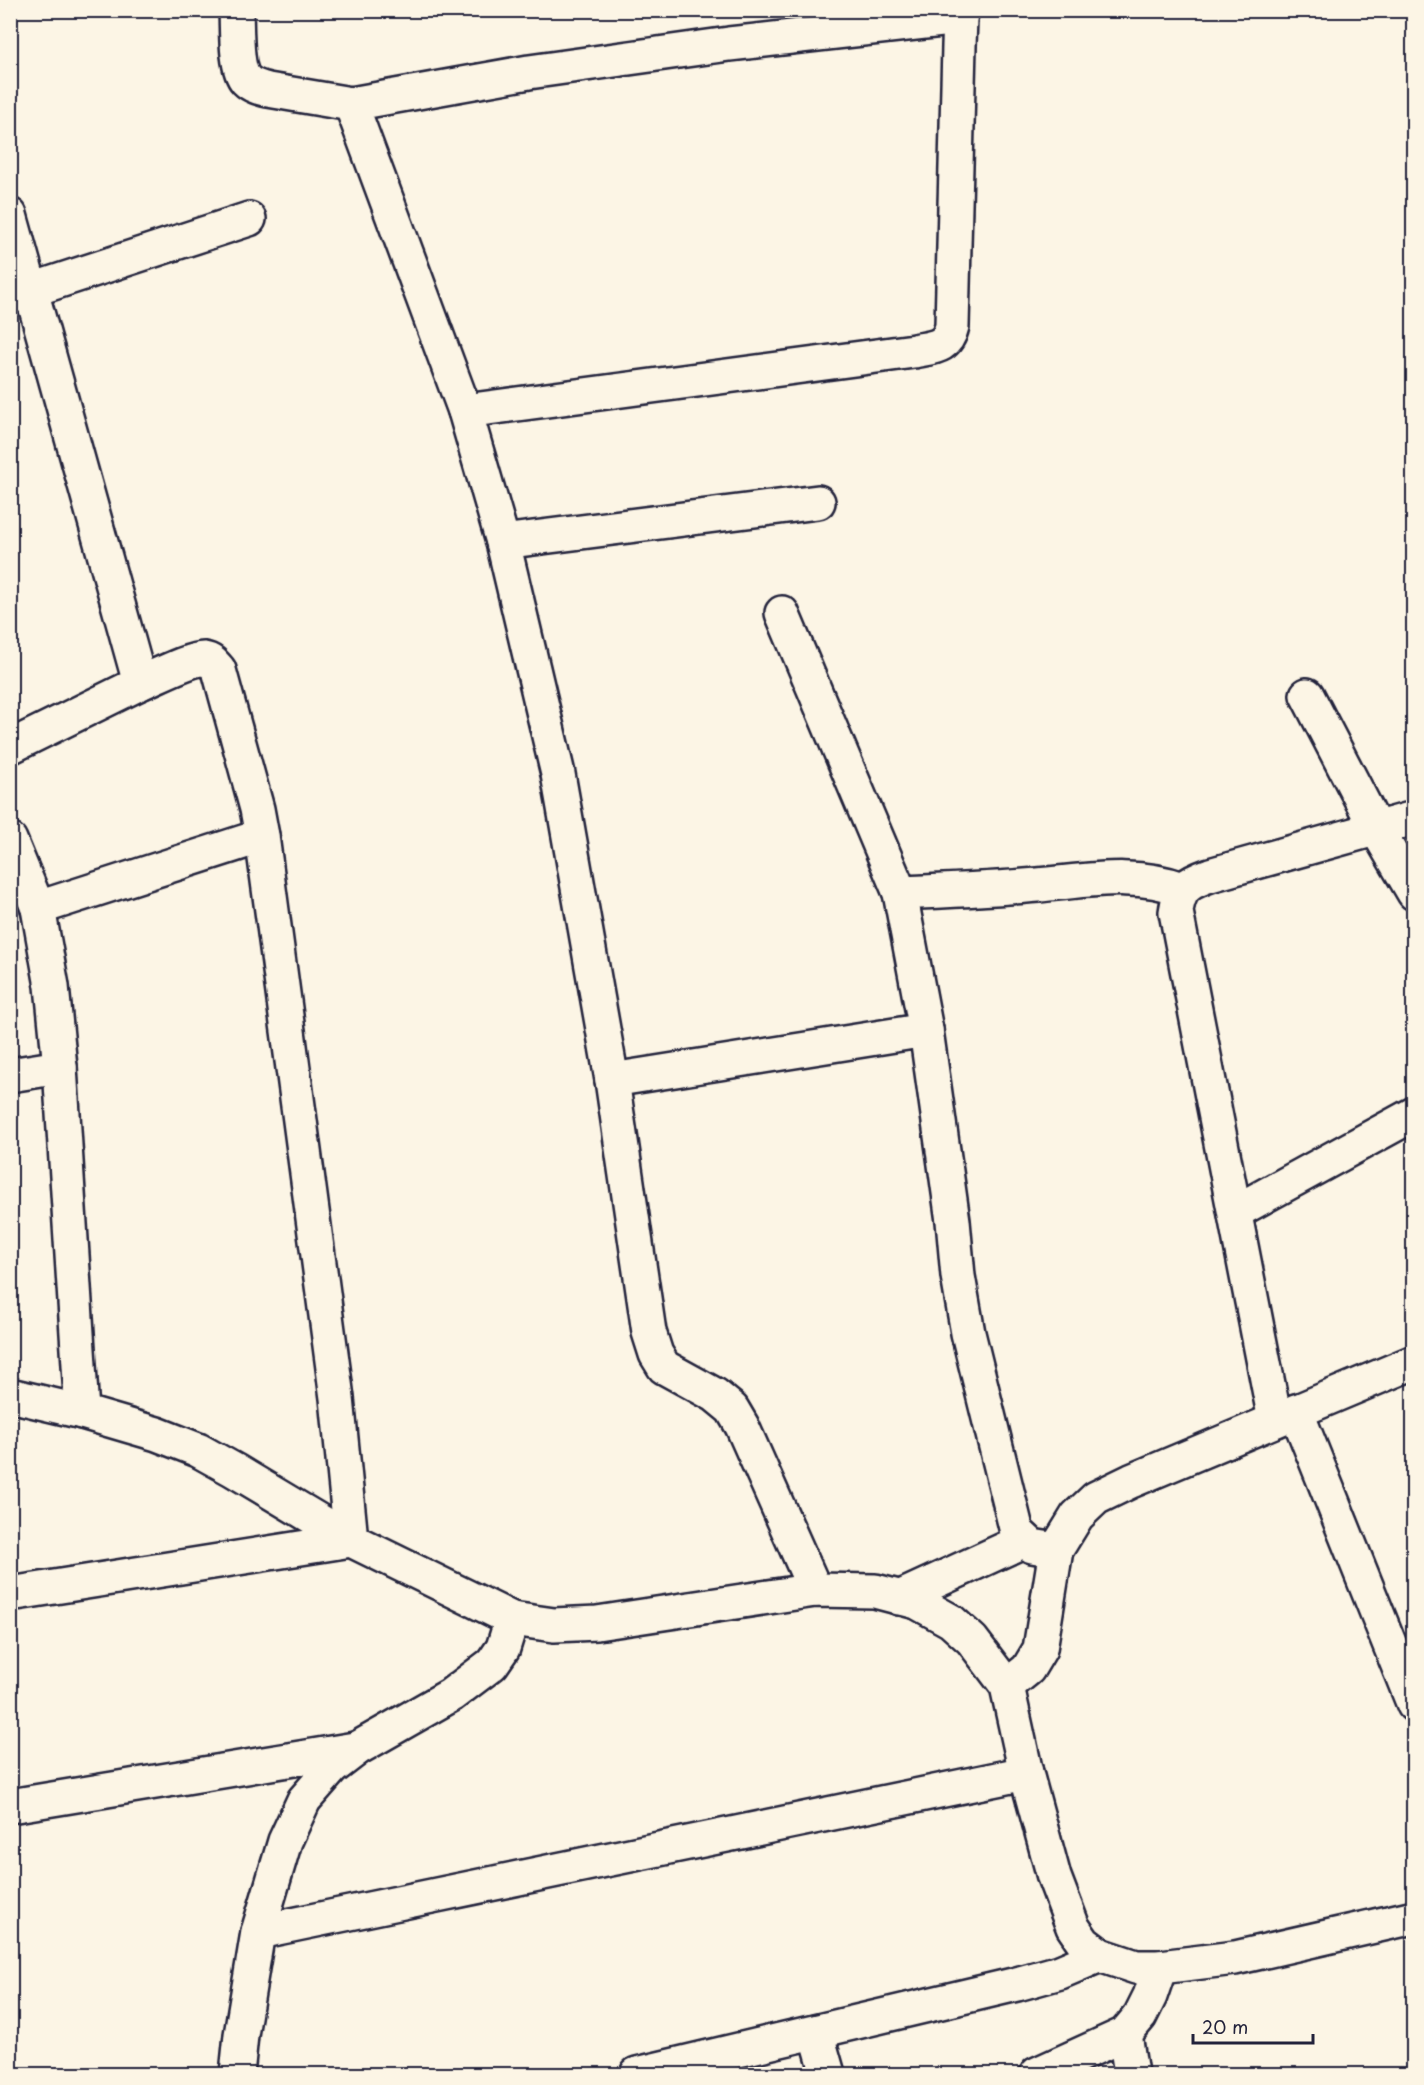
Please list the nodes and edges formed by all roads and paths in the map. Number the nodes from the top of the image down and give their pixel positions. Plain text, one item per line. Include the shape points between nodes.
1 (236, 10) edge
2 (961, 14) edge
3 (351, 104) junction
4 (10, 214) edge
5 (249, 219) dead end
6 (21, 294) edge
7 (465, 411) junction
8 (818, 502) dead end
9 (503, 542) junction
10 (782, 613) dead end
11 (140, 683) junction
12 (1308, 695) dead end
13 (10, 747) edge
14 (1413, 818) edge
15 (1377, 830) junction
16 (262, 836) junction
17 (10, 840) edge
18 (1183, 889) junction
19 (900, 893) junction
20 (1413, 893) edge
21 (38, 909) junction
22 (926, 1030) junction
23 (60, 1067) junction
24 (10, 1075) edge
25 (612, 1080) junction
26 (1413, 1114) edge
27 (1236, 1212) junction
28 (1413, 1362) edge
29 (10, 1395) edge
30 (82, 1413) junction
31 (1286, 1415) junction
32 (351, 1540) junction
33 (1024, 1540) junction
34 (1056, 1550) junction
35 (815, 1590) junction
36 (10, 1594) edge
37 (899, 1598) junction
38 (512, 1619) junction
39 (1007, 1686) junction
40 (1413, 1705) edge
41 (358, 1748) junction
42 (1026, 1773) junction
43 (10, 1806) edge
44 (1413, 1917) edge
45 (258, 1932) junction
46 (1101, 1955) junction
47 (1160, 1967) junction
48 (816, 2032) junction
49 (1125, 2034) junction
50 (237, 2074) edge
51 (637, 2074) edge
52 (828, 2074) edge
53 (1037, 2074) edge
54 (1131, 2074) edge

1 - 3 street via 240,68 246,80 267,90
2 - 3 street via 529,72
2 - 7 street via 952,326 944,343 914,351
3 - 7 street
4 - 6 street
5 - 6 street
6 - 11 street
7 - 9 street
8 - 9 street
9 - 25 street via 558,774
10 - 19 street
11 - 13 street
11 - 16 street via 194,660 213,662 219,670
12 - 15 street
14 - 15 street
15 - 18 street via 1210,874 1193,880
15 - 20 street
16 - 21 street
16 - 32 street via 337,1398
17 - 21 street
18 - 19 street via 1144,879 1106,878
18 - 27 street via 1176,912
19 - 22 street
21 - 23 street
22 - 25 street
22 - 33 street via 968,1333 1017,1532
23 - 24 street
23 - 30 street
25 - 35 street via 649,1332 656,1354 664,1367 732,1409
26 - 27 street
27 - 31 street
28 - 31 street
29 - 30 street
30 - 32 street via 198,1450
31 - 34 street via 1096,1498 1077,1516
31 - 40 street
32 - 36 street
32 - 38 street
33 - 34 street via 1032,1546
33 - 37 street
34 - 39 street via 1040,1649 1029,1669
35 - 37 street via 875,1591
35 - 38 street via 597,1623 554,1625
37 - 39 street via 917,1602 951,1621 972,1640
38 - 41 street via 503,1648 492,1664 451,1695
39 - 42 street
41 - 43 street
41 - 45 street via 332,1768 304,1800 285,1841
42 - 45 street
42 - 46 street via 1054,1876 1074,1927 1084,1943
44 - 47 street via 1236,1958
45 - 50 street
46 - 47 street via 1136,1967
46 - 48 street via 1017,1984
47 - 49 street via 1140,2016
48 - 51 street
48 - 52 street
49 - 53 street
49 - 54 street

